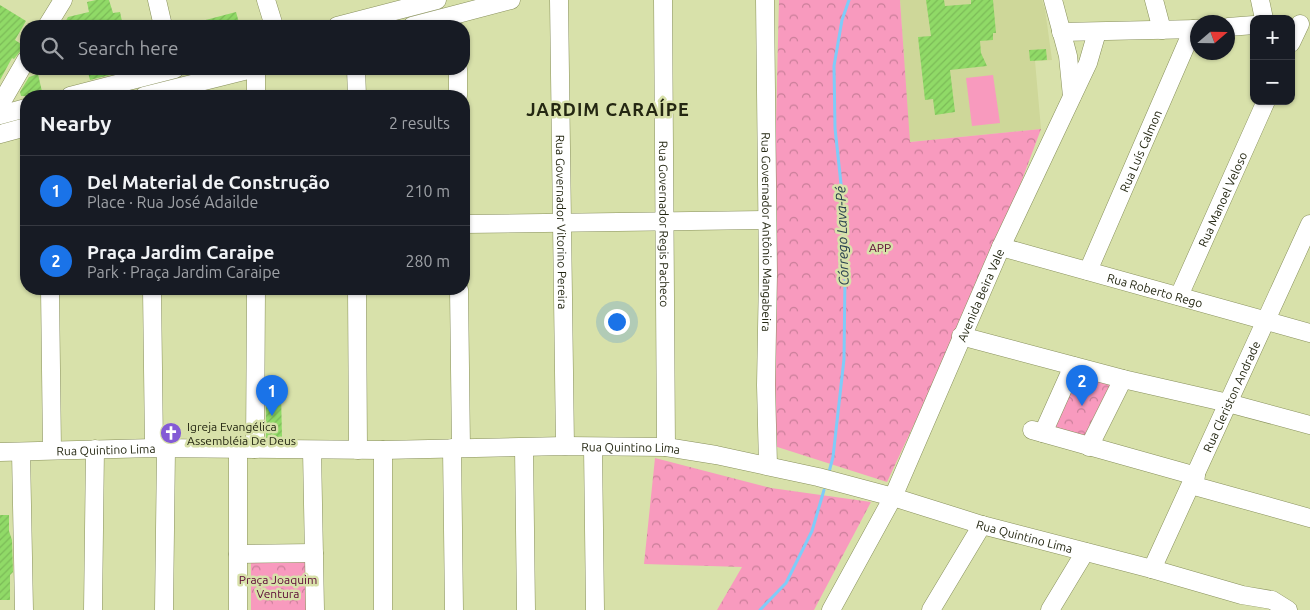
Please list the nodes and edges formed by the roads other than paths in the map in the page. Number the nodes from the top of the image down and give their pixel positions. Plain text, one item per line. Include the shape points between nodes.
1 (63, 0) edge
2 (157, 0) edge
3 (266, 0) edge
4 (437, 0) edge
5 (511, 0) edge
6 (559, 0) edge
7 (662, 0) edge
8 (765, 0) edge
9 (1053, 0) edge
10 (1154, 0) edge
11 (1260, 0) edge
12 (373, 8) edge
13 (1263, 15) edge
14 (51, 20) edge
15 (162, 20) edge
16 (272, 20) edge
17 (350, 20) edge
18 (459, 20) edge
19 (1250, 25) edge
20 (1235, 26) edge
21 (1190, 29) edge
22 (1162, 30) junction
23 (1061, 32) junction
24 (1097, 32) junction
25 (1190, 40) edge
26 (20, 70) edge
27 (151, 75) edge
28 (229, 75) edge
29 (256, 75) edge
30 (356, 75) edge
31 (458, 75) edge
32 (93, 90) edge
33 (171, 90) edge
34 (256, 90) edge
35 (356, 90) edge
36 (458, 90) edge
37 (1072, 97) junction
38 (0, 105) edge
39 (1264, 105) edge
40 (20, 110) edge
41 (0, 115) edge
42 (20, 129) edge
43 (0, 134) edge
44 (767, 220) junction
45 (664, 222) junction
46 (470, 224) edge
47 (562, 224) junction
48 (1309, 228) edge
49 (1001, 247) junction
50 (1088, 271) junction
51 (50, 295) edge
52 (152, 295) edge
53 (256, 295) edge
54 (357, 295) edge
55 (459, 295) edge
56 (1179, 296) junction
57 (1265, 321) junction
58 (1310, 333) edge
59 (962, 336) junction
60 (1073, 366) junction
61 (1123, 379) junction
62 (1228, 403) junction
63 (1310, 426) edge
64 (564, 446) junction
65 (593, 447) junction
66 (1089, 447) junction
67 (457, 448) junction
68 (524, 448) junction
69 (666, 448) junction
70 (95, 449) junction
71 (160, 449) junction
72 (247, 449) junction
73 (52, 450) junction
74 (312, 450) junction
75 (358, 450) junction
76 (383, 450) junction
77 (0, 452) edge
78 (20, 452) junction
79 (768, 465) junction
80 (1194, 481) junction
81 (893, 497) junction
82 (1310, 518) edge
83 (982, 525) junction
84 (1085, 552) junction
85 (238, 554) junction
86 (314, 554) junction
87 (1152, 569) junction
88 (1242, 595) junction
89 (24, 610) edge
90 (93, 610) edge
91 (164, 610) edge
92 (238, 610) edge
93 (315, 610) edge
94 (383, 610) edge
95 (454, 610) edge
96 (526, 610) edge
97 (595, 610) edge
98 (831, 610) edge
99 (931, 610) edge
100 (1050, 610) edge
101 (1255, 610) edge
102 (1288, 610) edge

1 - 14 street
2 - 15 street
3 - 16 street
4 - 12 street
5 - 18 street
6 - 47 street, Rua Governador Vitorino Pereira
7 - 45 street, Rua Governador Regis Pacheco
8 - 44 street, Rua Governador Antônio Mangabeira
9 - 23 street, Avenida Beira Vale
10 - 22 street
11 - 13 street
12 - 17 street
19 - 20 street
21 - 22 street
22 - 24 street
23 - 24 street
23 - 37 street, Avenida Beira Vale via 1070,65
24 - 37 street, Avenida Beira Vale via 1088,63
25 - 50 street, Rua Luís Calmon
26 - 38 street
27 - 32 street
28 - 33 street
29 - 34 street
30 - 35 street
31 - 36 street
37 - 49 street, Avenida Beira Vale
39 - 56 street, Rua Manoel Veloso
40 - 41 street
42 - 43 street
44 - 45 street
44 - 79 street, Rua Governador Antônio Mangabeira
45 - 47 street
45 - 69 street, Rua Governador Regis Pacheco
46 - 47 street
47 - 64 street, Rua Governador Vitorino Pereira
48 - 57 street, Rua Cleriston Andrade
49 - 50 street, Rua Roberto Rego
49 - 59 street, Avenida Beira Vale
50 - 56 street, Rua Roberto Rego
51 - 73 street
52 - 71 street
53 - 72 street
54 - 75 street
55 - 67 street
56 - 57 street, Rua Roberto Rego
57 - 58 street, Rua Roberto Rego
57 - 62 street, Rua Cleriston Andrade
59 - 60 street
59 - 81 street, Avenida Beira Vale
60 - 61 street
60 - 66 street via 1038,431
61 - 62 street
61 - 66 street
62 - 63 street
62 - 80 street, Rua Cleriston Andrade
64 - 65 street, Rua Quintino Lima
64 - 68 street, Rua Quintino Lima
65 - 69 street, Rua Quintino Lima
65 - 97 street
66 - 80 street
67 - 68 street, Rua Quintino Lima
67 - 76 street, Rua Quintino Lima
67 - 95 street
68 - 96 street
69 - 79 street, Rua Quintino Lima
70 - 71 street, Rua Quintino Lima
70 - 73 street, Rua Quintino Lima
70 - 90 street
71 - 72 street, Rua Quintino Lima
71 - 91 street
72 - 74 street, Rua Quintino Lima
72 - 85 street
73 - 78 street, Rua Quintino Lima
74 - 75 street, Rua Quintino Lima
74 - 86 street
75 - 76 street, Rua Quintino Lima
76 - 94 street
77 - 78 street, Rua Quintino Lima
78 - 89 street
79 - 81 street, Rua Quintino Lima
80 - 82 street
80 - 87 street, Rua Cleriston Andrade
81 - 83 street, Rua Quintino Lima
81 - 98 street, Avenida Beira Vale
83 - 84 street, Rua Quintino Lima
83 - 99 street
84 - 87 street, Rua Quintino Lima
84 - 100 street
85 - 86 street
85 - 92 street
86 - 93 street
87 - 88 street, Rua Quintino Lima
88 - 101 street
88 - 102 street, Rua Quintino Lima via 1272,600

